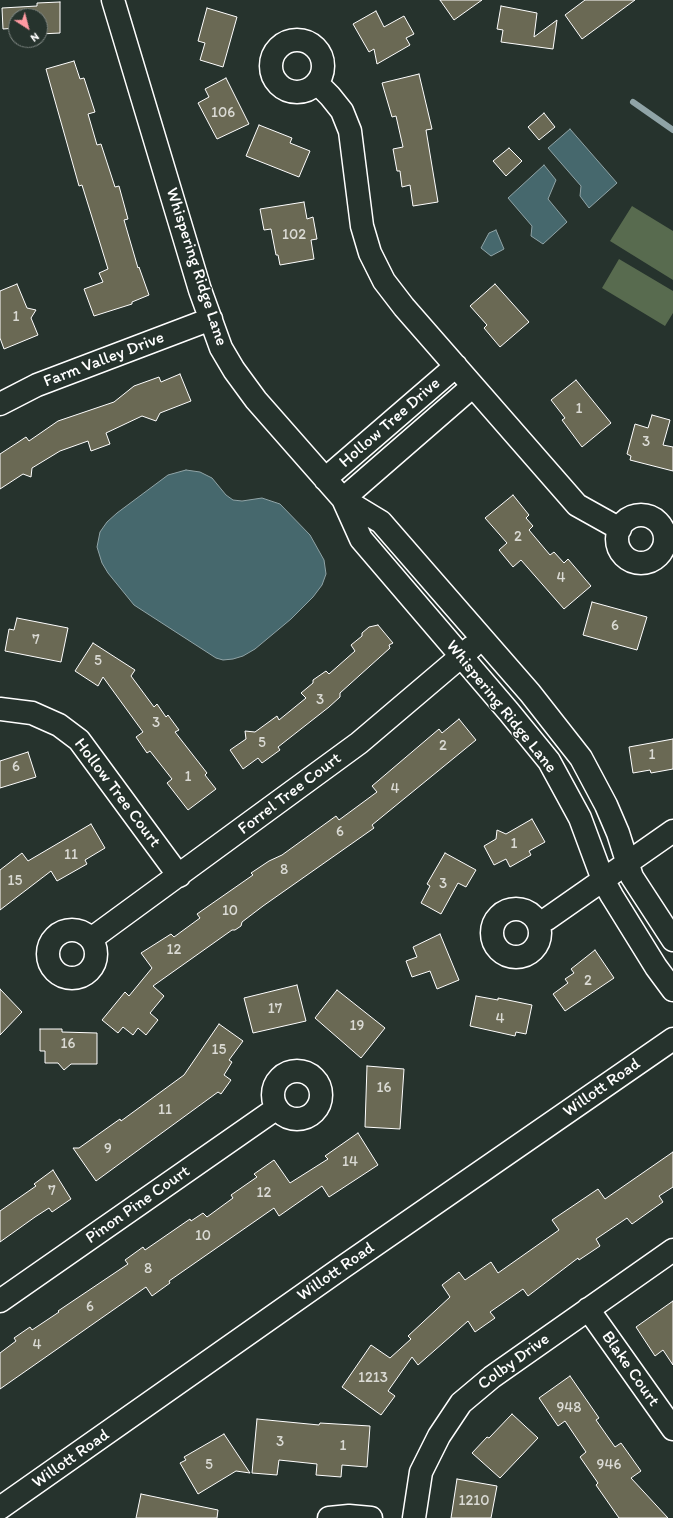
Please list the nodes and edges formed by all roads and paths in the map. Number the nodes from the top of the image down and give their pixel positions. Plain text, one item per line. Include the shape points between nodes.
1 (113, 0) edge
2 (317, 83) dead end
3 (211, 319) junction
4 (456, 366) junction
5 (473, 386) junction
6 (0, 404) edge
7 (325, 479) junction
8 (343, 499) junction
9 (620, 528) dead end
10 (481, 639) junction
11 (460, 656) junction
12 (0, 708) edge
13 (673, 831) edge
14 (626, 864) junction
15 (179, 876) junction
16 (603, 880) junction
17 (538, 923) dead end
18 (91, 939) dead end
19 (673, 940) edge
20 (673, 990) edge
21 (673, 1039) edge
22 (277, 1108) dead end
23 (673, 1250) edge
24 (0, 1301) edge
25 (588, 1309) junction
26 (673, 1429) edge
27 (0, 1508) edge
28 (329, 1518) edge
29 (371, 1518) edge
30 (414, 1518) edge

1 - 3 street, Whispering Ridge Lane
2 - 4 street via 342,111 350,131 362,226 370,253 384,281
3 - 6 street, Farm Valley Drive via 44,382
3 - 7 street, Whispering Ridge Lane via 222,348 256,400
4 - 5 street
4 - 7 street, Hollow Tree Drive
5 - 8 street, Hollow Tree Drive
5 - 9 street via 577,505
7 - 8 street, Whispering Ridge Lane
8 - 10 street, Whispering Ridge Lane via 381,522
8 - 11 street, Whispering Ridge Lane via 361,539
10 - 11 street, Forrel Tree Court
10 - 14 street, Whispering Ridge Lane via 530,693 581,758 618,833
11 - 15 street, Forrel Tree Court via 359,743
11 - 16 street, Whispering Ridge Lane via 549,762 580,818
12 - 15 street, Hollow Tree Court via 32,713 60,725 79,740
13 - 14 street
14 - 16 street
14 - 19 street, Whispering Ridge Lane via 639,889
15 - 18 street, Forrel Tree Court
16 - 17 street via 547,920
16 - 20 street, Whispering Ridge Lane via 625,919
21 - 27 street, Willott Road
22 - 24 street, Pinon Pine Court
23 - 25 street, Colby Drive
25 - 26 street, Blake Court
25 - 30 street, Colby Drive via 492,1377 461,1403 438,1436 421,1472
28 - 29 street

